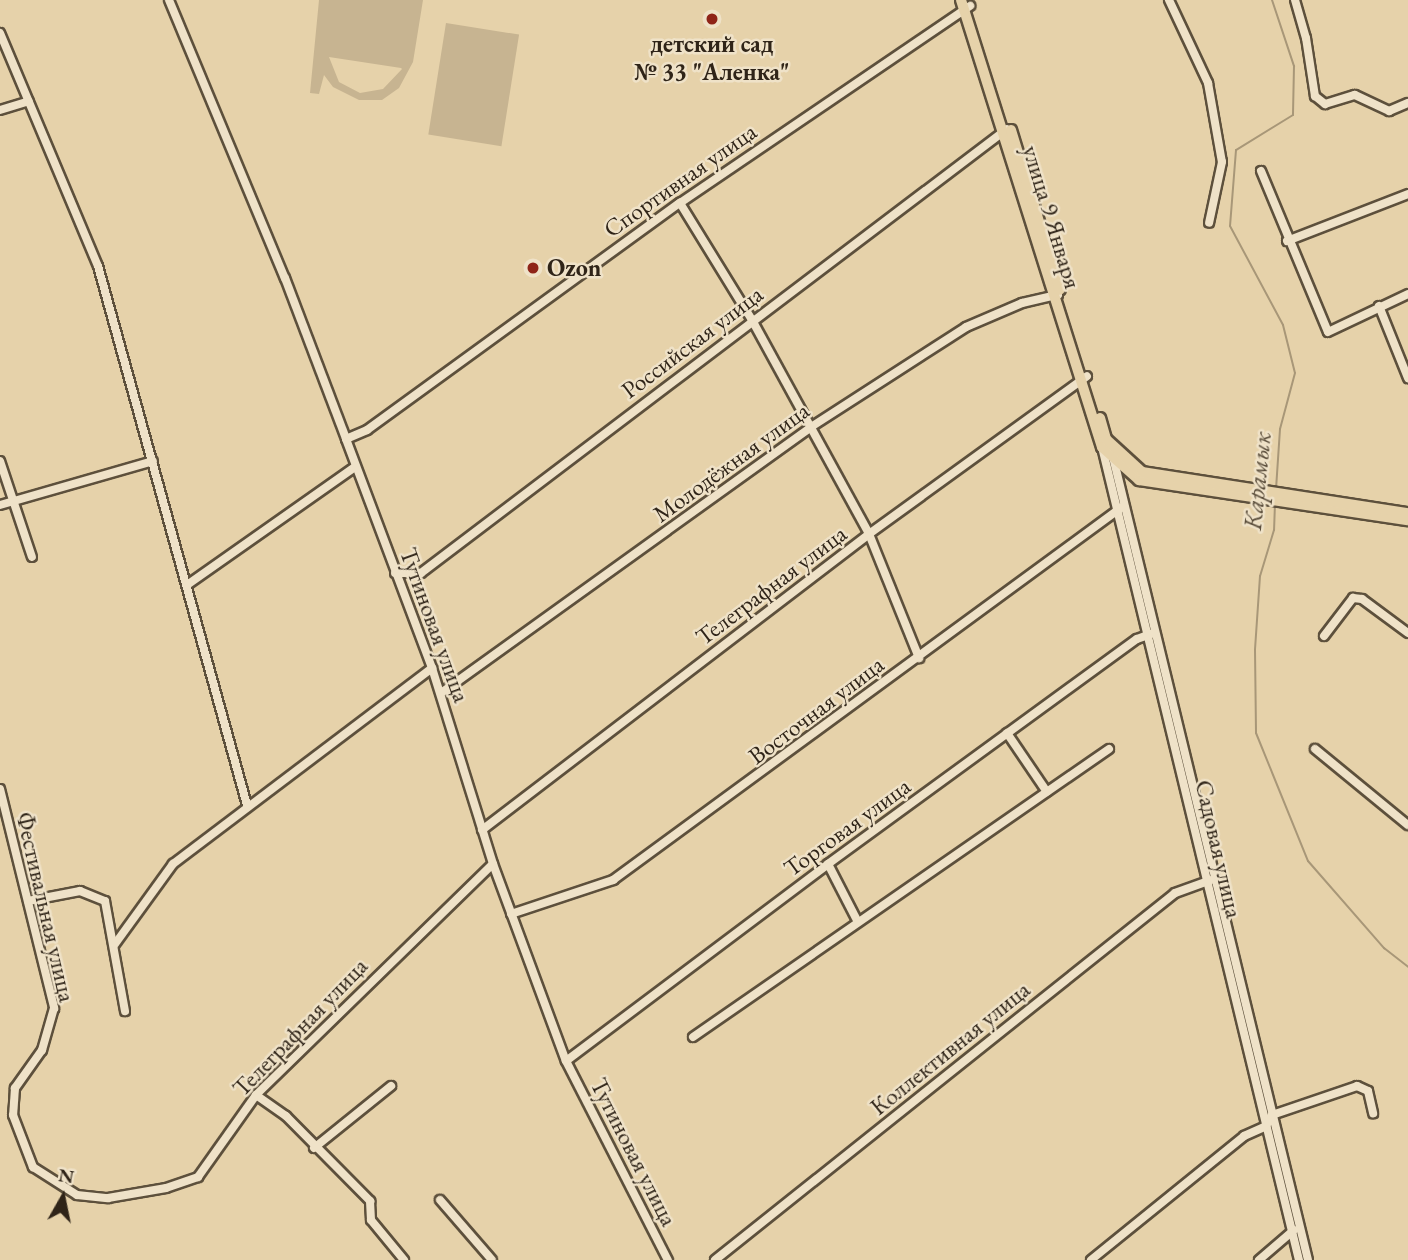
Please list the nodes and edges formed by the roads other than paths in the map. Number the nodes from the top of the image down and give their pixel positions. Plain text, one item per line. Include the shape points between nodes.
1 (169, 0) edge
2 (1169, 0) edge
3 (1295, 0) edge
4 (966, 3) edge
5 (0, 33) edge
6 (29, 101) junction
7 (1408, 103) edge
8 (0, 110) edge
9 (1007, 129) junction
10 (1261, 171) dead end
11 (1408, 194) edge
12 (680, 203) junction
13 (1209, 223) dead end
14 (1287, 241) junction
15 (1408, 294) edge
16 (1058, 295) junction
17 (1379, 306) junction
18 (752, 320) junction
19 (1084, 378) junction
20 (1408, 378) edge
21 (811, 427) junction
22 (346, 439) junction
23 (1104, 443) junction
24 (1113, 458) junction
25 (0, 461) edge
26 (153, 461) junction
27 (355, 467) junction
28 (1254, 495) junction
29 (14, 500) junction
30 (1293, 501) junction
31 (0, 505) edge
32 (1122, 507) junction
33 (1408, 513) edge
34 (1408, 520) edge
35 (869, 534) junction
36 (32, 557) dead end
37 (396, 573) junction
38 (187, 585) junction
39 (1153, 633) junction
40 (1408, 633) edge
41 (1324, 636) dead end
42 (919, 658) junction
43 (432, 668) junction
44 (441, 693) junction
45 (1007, 733) junction
46 (1109, 749) dead end
47 (1315, 749) dead end
48 (0, 789) edge
49 (1047, 792) junction
50 (247, 804) junction
51 (1408, 825) edge
52 (482, 830) junction
53 (493, 864) junction
54 (828, 864) junction
55 (1211, 880) junction
56 (28, 901) junction
57 (511, 914) junction
58 (858, 922) junction
59 (115, 944) junction
60 (125, 1011) dead end
61 (693, 1037) dead end
62 (566, 1061) junction
63 (391, 1086) dead end
64 (257, 1095) junction
65 (1373, 1113) dead end
66 (1272, 1115) junction
67 (1266, 1126) junction
68 (314, 1148) junction
69 (129, 1195) joint
70 (440, 1200) dead end
71 (1295, 1230) junction
72 (404, 1260) edge
73 (492, 1260) edge
74 (668, 1260) edge
75 (715, 1260) edge
76 (1091, 1260) edge
77 (1259, 1260) edge
78 (1299, 1260) edge
79 (1308, 1260) edge

1 - 22 street, Тутиновая улица via 285,278
2 - 13 street via 1208,83 1222,162
3 - 7 street via 1315,96 1325,104 1355,95 1389,111
4 - 9 main road, улица 9 Января
4 - 12 street, Спортивная улица
5 - 6 street
6 - 8 street
6 - 26 street via 98,266
9 - 16 main road, улица 9 Января
9 - 18 street, Российская улица
10 - 14 street
11 - 14 street
12 - 18 street
12 - 22 street, Спортивная улица via 367,430
14 - 17 street via 1328,332
15 - 17 street
16 - 19 main road, улица 9 Января
16 - 21 street, Молодёжная улица via 1022,303 966,327
17 - 20 street
18 - 21 street
18 - 37 street, Российская улица via 421,573
19 - 23 main road, улица 9 Января
19 - 35 street, Телеграфная улица
21 - 35 street
21 - 44 street, Молодёжная улица
22 - 27 street, Тутиновая улица
23 - 24 main road
23 - 28 main road via 1142,472
23 - 32 street, Садовая улица
24 - 28 main road via 1139,480
24 - 32 street
25 - 29 street
26 - 29 street
26 - 38 street
27 - 37 street, Тутиновая улица
27 - 38 street
28 - 30 main road
29 - 31 street
29 - 36 street
30 - 33 main road
30 - 34 main road
32 - 39 street, Садовая улица
32 - 42 street, Восточная улица
35 - 42 street
35 - 52 street, Телеграфная улица
37 - 43 street, Тутиновая улица
38 - 50 street
39 - 45 street, Торговая улица via 1137,639
39 - 55 street, Садовая улица
40 - 41 street via 1362,599 1353,598
42 - 57 street, Восточная улица via 613,880
43 - 44 street, Тутиновая улица
43 - 50 street
44 - 52 street, Тутиновая улица
45 - 49 street
45 - 54 street, Торговая улица
46 - 49 street
47 - 51 street
48 - 56 street, Фестивальная улица
49 - 58 street
50 - 59 street via 173,864
52 - 53 street, Тутиновая улица
53 - 57 street, Тутиновая улица
53 - 64 street, Телеграфная улица
54 - 58 street
54 - 62 street, Торговая улица
55 - 66 street, Садовая улица
55 - 67 street, Садовая улица
55 - 75 street, Коллективная улица via 1175,893
56 - 59 street via 80,891 105,901
56 - 69 street, Фестивальная улица via 54,1007 42,1050 15,1088 13,1115 33,1167 77,1195
57 - 62 street, Тутиновая улица
58 - 61 street
59 - 60 street
62 - 74 street, Тутиновая улица
63 - 68 street
64 - 68 street via 286,1116
64 - 69 street, Телеграфная улица via 198,1177
65 - 66 street via 1367,1091 1357,1086
66 - 67 street
66 - 71 street, Садовая улица
67 - 71 street, Садовая улица
67 - 76 street via 1244,1136
68 - 72 street via 370,1201 371,1220
70 - 73 street
71 - 77 street
71 - 78 street, Садовая улица
71 - 79 street, Садовая улица

